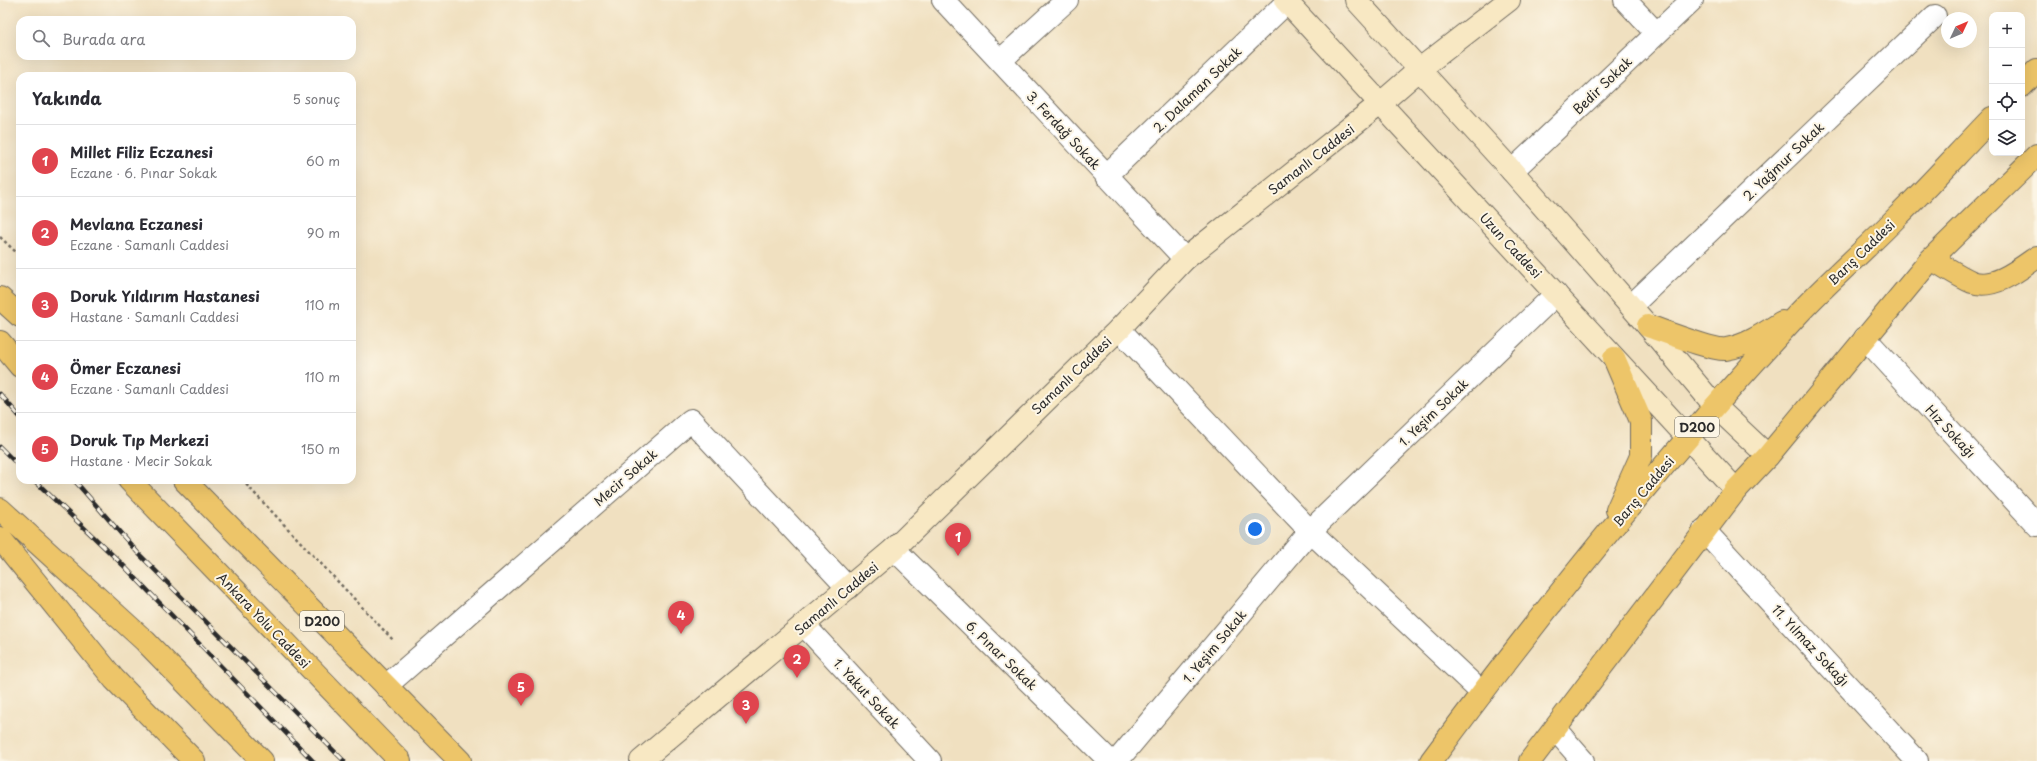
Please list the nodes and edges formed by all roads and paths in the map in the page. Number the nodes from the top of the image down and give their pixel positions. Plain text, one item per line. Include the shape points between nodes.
1 (943, 0) edge
2 (1067, 0) edge
3 (1356, 0) edge
4 (1510, 0) edge
5 (1625, 0) edge
6 (1692, 0) edge
7 (1286, 1) edge
8 (1935, 16) dead end
9 (1656, 33) junction
10 (1000, 61) junction
11 (1420, 69) junction
12 (2037, 70) edge
13 (2024, 84) edge
14 (1381, 103) junction
15 (1990, 120) edge
16 (2037, 155) edge
17 (1512, 171) junction
18 (1106, 176) junction
19 (0, 237) edge
20 (16, 252) edge
21 (2037, 256) edge
22 (1185, 259) junction
23 (1931, 259) junction
24 (1556, 294) junction
25 (0, 298) edge
26 (1631, 306) junction
27 (16, 312) edge
28 (1800, 312) junction
29 (1648, 326) junction
30 (1119, 329) junction
31 (1865, 338) junction
32 (0, 342) edge
33 (1614, 358) junction
34 (16, 361) edge
35 (1715, 406) junction
36 (1688, 437) junction
37 (1768, 456) junction
38 (133, 484) edge
39 (188, 484) edge
40 (246, 484) edge
41 (1736, 490) junction
42 (0, 509) edge
43 (2037, 525) edge
44 (1704, 530) junction
45 (1310, 531) junction
46 (1605, 536) junction
47 (0, 538) edge
48 (894, 549) junction
49 (848, 588) junction
50 (804, 625) junction
51 (414, 662) junction
52 (386, 686) junction
53 (1482, 692) junction
54 (1555, 729) junction
55 (194, 761) edge
56 (262, 761) edge
57 (400, 761) edge
58 (460, 761) edge
59 (641, 761) edge
60 (930, 761) edge
61 (1110, 761) edge
62 (1117, 761) edge
63 (1431, 761) edge
64 (1530, 761) edge
65 (1583, 761) edge
66 (1917, 761) edge

1 - 10 street, 3. Ferdağ Sokak
2 - 10 street
3 - 11 main road
4 - 11 main road, Samanlı Caddesi
5 - 9 street
6 - 9 street, Bedir Sokak
7 - 14 main road, Uzun Caddesi
7 - 18 street, 2. Dalaman Sokak
8 - 26 street, 2. Yağmur Sokak
9 - 17 street, Bedir Sokak
10 - 18 street, 3. Ferdağ Sokak
11 - 14 main road, Samanlı Caddesi
11 - 17 main road
12 - 13 main road
14 - 22 main road, Samanlı Caddesi
14 - 24 main road, Uzun Caddesi
15 - 28 main road, Barış Caddesi / D200 via 1898,217
16 - 23 main road
17 - 26 main road
18 - 22 street, 3. Ferdağ Sokak
19 - 20 path
21 - 23 main road via 2020,269 1990,284 1973,282
22 - 30 main road, Samanlı Caddesi
23 - 31 main road
24 - 33 main road, Uzun Caddesi
24 - 45 street, 1. Yeşim Sokak
25 - 27 main road
26 - 29 main road
28 - 29 main road via 1755,339 1725,349
28 - 35 main road, Barış Caddesi / D200
29 - 35 main road
30 - 45 street
30 - 48 main road, Samanlı Caddesi
31 - 37 main road
31 - 43 street, Hız Sokağı
32 - 34 main road
33 - 36 main road, Uzun Caddesi
33 - 46 main road via 1641,421 1641,456
35 - 36 main road, Barış Caddesi / D200
35 - 37 main road
36 - 41 main road, Uzun Caddesi
36 - 46 main road, Barış Caddesi / D200
37 - 41 main road
38 - 57 main road, Ankara Yolu Caddesi / D200
39 - 52 main road, D200
40 - 51 path
41 - 44 main road
42 - 56 main road via 144,641
44 - 54 main road
44 - 66 street, 11. Yılmaz Sokağı
45 - 53 street
45 - 62 street, 1. Yeşim Sokak
46 - 53 main road, Barış Caddesi / D200
47 - 55 main road via 114,679
48 - 49 main road, Samanlı Caddesi
48 - 61 street, 6. Pınar Sokak
49 - 50 main road, Samanlı Caddesi
49 - 51 street, Mecir Sokak via 691,420
50 - 59 main road, Samanlı Caddesi
50 - 60 street, 1. Yakut Sokak
51 - 52 street, Mecir Sokak
52 - 58 main road, D200
53 - 63 main road, Barış Caddesi / D200
54 - 64 main road
54 - 65 street

